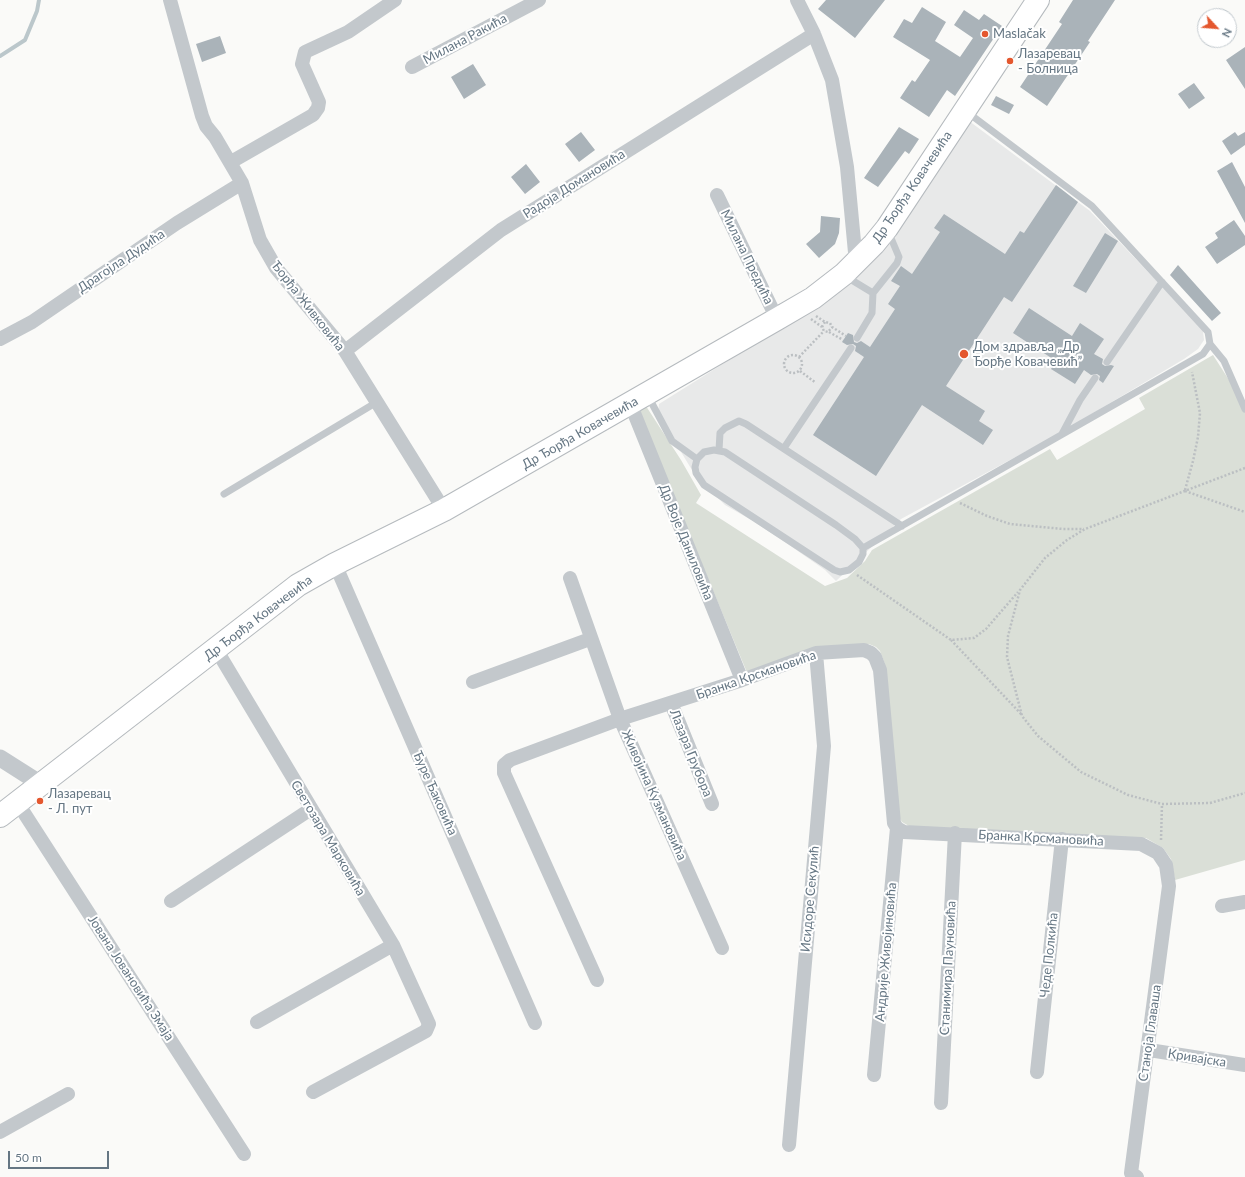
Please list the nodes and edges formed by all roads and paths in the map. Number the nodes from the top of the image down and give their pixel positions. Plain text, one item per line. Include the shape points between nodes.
1 (170, 0) edge
2 (395, 0) edge
3 (539, 0) edge
4 (796, 0) edge
5 (1038, 0) edge
6 (814, 34) junction
7 (412, 67) dead end
8 (964, 110) junction
9 (231, 162) junction
10 (242, 183) junction
11 (717, 195) dead end
12 (887, 228) junction
13 (850, 269) junction
14 (1162, 282) junction
15 (873, 293) junction
16 (777, 319) junction
17 (832, 327) junction
18 (824, 331) junction
19 (828, 332) junction
20 (846, 336) dead end
21 (857, 338) dead end
22 (0, 339) edge
23 (843, 340) dead end
24 (1210, 344) junction
25 (851, 348) dead end
26 (344, 351) junction
27 (799, 357) junction
28 (1190, 361) junction
29 (1107, 362) dead end
30 (800, 371) junction
31 (1095, 378) dead end
32 (824, 389) junction
33 (638, 399) junction
34 (377, 402) junction
35 (1245, 409) edge
36 (1062, 435) junction
37 (784, 448) junction
38 (719, 450) junction
39 (697, 459) junction
40 (1245, 468) edge
41 (1185, 491) junction
42 (224, 494) dead end
43 (949, 499) junction
44 (444, 510) junction
45 (1245, 512) edge
46 (902, 526) junction
47 (1085, 529) junction
48 (862, 548) junction
49 (335, 564) junction
50 (849, 570) junction
51 (570, 578) dead end
52 (1020, 590) junction
53 (590, 639) junction
54 (951, 640) junction
55 (216, 650) junction
56 (816, 653) junction
57 (742, 680) junction
58 (473, 682) dead end
59 (671, 703) junction
60 (1022, 716) junction
61 (620, 719) junction
62 (0, 758) edge
63 (41, 784) junction
64 (1245, 794) edge
65 (17, 802) junction
66 (712, 804) dead end
67 (1162, 804) junction
68 (311, 809) junction
69 (0, 816) edge
70 (897, 828) junction
71 (955, 833) junction
72 (1062, 839) junction
73 (1161, 858) junction
74 (171, 901) dead end
75 (1245, 902) edge
76 (1222, 906) dead end
77 (393, 945) junction
78 (722, 948) dead end
79 (597, 980) dead end
80 (257, 1022) dead end
81 (535, 1023) dead end
82 (1149, 1050) junction
83 (1245, 1065) edge
84 (1037, 1072) dead end
85 (874, 1075) dead end
86 (312, 1092) dead end
87 (68, 1094) dead end
88 (941, 1103) dead end
89 (0, 1132) edge
90 (789, 1145) dead end
91 (244, 1154) dead end
92 (1137, 1177) edge

1 - 9 street, Ђорђа Живковића via 202,116
2 - 9 street via 348,32 305,52 302,64 319,102 318,108 313,115
3 - 7 street, Милана Ракића
4 - 6 street
5 - 8 main road, Др Ђорђа Ковачевића
6 - 13 street via 832,80 847,167
6 - 26 street, Радоја Домановића via 501,230
8 - 12 main road, Др Ђорђа Ковачевића
8 - 14 lane via 1092,206
9 - 10 street, Ђорђа Живковића
10 - 22 street, Драгојла Дудића via 177,223 32,322
10 - 26 street, Ђорђа Живковића via 260,240 276,268
11 - 16 street, Милана Предића
12 - 13 main road, Др Ђорђа Ковачевића
12 - 15 lane via 899,257
13 - 15 lane
13 - 16 main road, Др Ђорђа Ковачевића via 813,298
14 - 24 lane via 1208,332
14 - 29 lane
15 - 21 lane via 872,313
16 - 33 main road, Др Ђорђа Ковачевића
17 - 18 path via 826,322 822,327
17 - 19 path
17 - 20 path
18 - 19 path
18 - 27 path
19 - 23 path
24 - 28 lane via 1203,354
24 - 35 lane via 1224,361
25 - 32 lane
26 - 34 street, Ђорђа Живковића
27 - 30 path via 803,364
27 - 30 path via 787,357 784,365 792,374
28 - 36 lane
28 - 41 path via 1200,413 1196,449
30 - 32 path
31 - 36 lane
32 - 37 lane
33 - 39 lane via 672,440
33 - 44 main road, Др Ђорђа Ковачевића
33 - 57 street, Др Воје Даниловића
34 - 42 lane
34 - 44 street, Ђорђа Живковића
36 - 43 lane
37 - 38 lane via 739,421 731,423 720,433
37 - 46 lane
38 - 39 lane via 704,452
38 - 48 lane via 836,525 856,539
39 - 50 lane via 696,473 710,490 834,570
40 - 41 path
41 - 45 path
41 - 47 path
43 - 46 lane
43 - 47 path via 1010,524
44 - 49 main road, Др Ђорђа Ковачевића
46 - 48 lane
47 - 52 path via 1045,558
48 - 50 lane via 863,554 859,562
49 - 55 main road, Др Ђорђа Ковачевића via 298,585
49 - 81 street, Ђуре Ђаковића
50 - 54 path
51 - 53 street, Живојина Кузмановића
52 - 54 path via 986,629 974,638
52 - 60 path via 1008,636 1007,656
53 - 58 street
53 - 61 street, Живојина Кузмановића
54 - 60 path
55 - 63 main road, Др Ђорђа Ковачевића
55 - 68 street, Светозара Марковића
56 - 57 street, Бранка Крсмановића
56 - 70 street, Бранка Крсмановића via 864,650 875,657 880,670 894,823
56 - 90 street, Исидоре Секулић via 824,746
57 - 59 street, Бранка Крсмановића
59 - 61 street, Бранка Крсмановића
59 - 66 street, Лазара Грубора
60 - 67 path via 1038,736 1080,772 1128,795
61 - 78 street, Живојина Кузмановића
61 - 79 street, Бранка Крсмановића via 510,760 504,765 504,773
62 - 63 street
63 - 65 main road, Др Ђорђа Ковачевића
64 - 67 path via 1210,803
65 - 69 main road, Др Ђорђа Ковачевића
65 - 91 street, Јована Јовановића Змаја
67 - 73 path
68 - 74 street
68 - 77 street, Светозара Марковића
70 - 71 street, Бранка Крсмановића via 904,832
70 - 85 street, Андрије Живојиновића
71 - 72 street, Бранка Крсмановића
71 - 88 street, Станимира Пауновића
72 - 73 street, Бранка Крсмановића via 1141,844 1158,853
72 - 84 street, Чеде Полкића
73 - 82 street, Станоја Главаша via 1166,865 1169,886
75 - 76 street
77 - 80 street
77 - 86 street, Светозара Марковића via 427,1018 429,1024 426,1031
82 - 83 street, Кривајска
82 - 92 street, Станоја Главаша via 1131,1173
87 - 89 street

